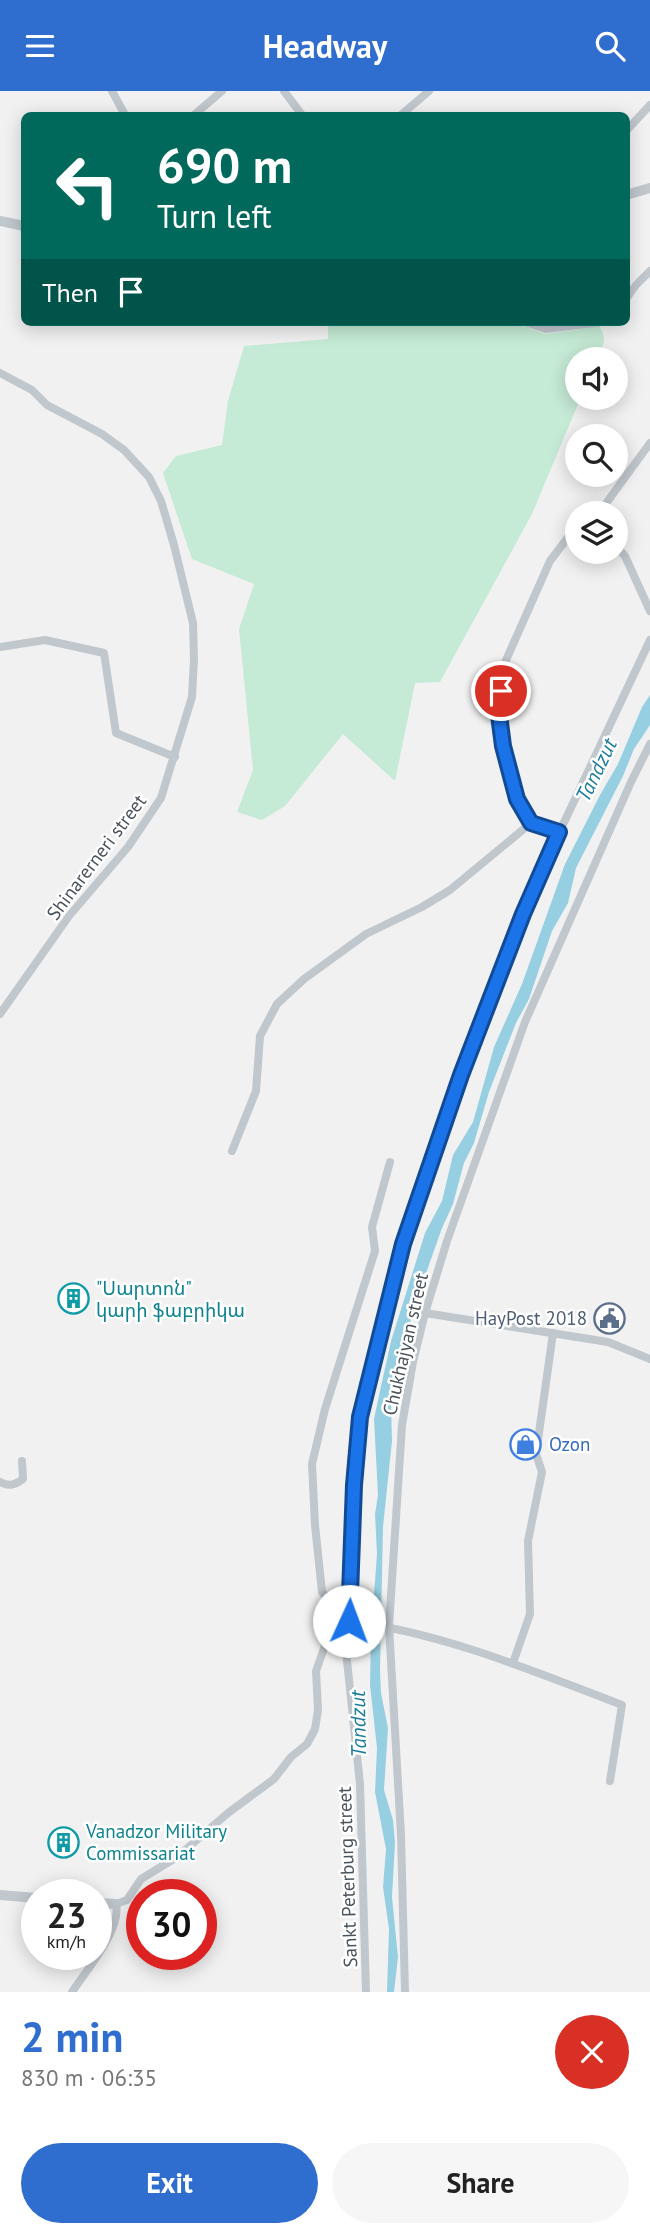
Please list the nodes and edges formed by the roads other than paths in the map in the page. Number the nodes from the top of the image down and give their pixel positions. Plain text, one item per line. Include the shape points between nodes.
1 (112, 91) edge
2 (222, 91) edge
3 (284, 91) edge
4 (429, 91) edge
5 (650, 105) edge
6 (123, 112) edge
7 (198, 112) edge
8 (300, 112) edge
9 (404, 112) edge
10 (630, 127) edge
11 (650, 188) edge
12 (630, 194) edge
13 (0, 221) edge
14 (21, 225) edge
15 (650, 271) edge
16 (630, 293) edge
17 (537, 326) edge
18 (570, 326) edge
19 (0, 373) edge
20 (650, 443) edge
21 (606, 501) edge
22 (565, 541) edge
23 (628, 563) edge
24 (650, 611) edge
25 (650, 640) edge
26 (0, 647) edge
27 (650, 744) edge
28 (175, 757) junction
29 (647, 758) edge
30 (531, 823) junction
31 (559, 832) junction
32 (0, 1014) edge
33 (232, 1151) dead end
34 (390, 1162) dead end
35 (425, 1313) junction
36 (553, 1333) junction
37 (650, 1359) edge
38 (22, 1461) dead end
39 (0, 1482) edge
40 (349, 1621) junction
41 (386, 1626) junction
42 (513, 1663) junction
43 (610, 1781) dead end
44 (0, 1895) edge
45 (21, 1897) edge
46 (112, 1904) edge
47 (116, 1904) junction
48 (72, 1992) edge
49 (366, 1992) edge
50 (405, 1992) edge

1 - 6 street
2 - 7 street
3 - 8 street
4 - 9 street
5 - 10 street
11 - 12 street
13 - 14 street
15 - 16 street
17 - 18 street
19 - 28 street, Shinarerneri street via 124,450 149,477 161,501 193,623 192,697
20 - 21 street
22 - 30 street via 550,561 503,667 499,715 503,746 517,799
23 - 24 street
25 - 31 street, Sankt Peterburg street
26 - 28 street via 44,640 104,653 117,733
27 - 29 street, Chukhajyan street
28 - 32 street, Shinarerneri street via 161,797 128,847 69,916
29 - 35 street, Chukhajyan street via 525,1022
30 - 31 street
30 - 33 street via 450,890 366,934 277,1004 260,1035 256,1091
31 - 40 street, Sankt Peterburg street via 461,1075 403,1244 360,1417
34 - 40 street via 372,1227 374,1251 312,1464 322,1592
35 - 36 street
35 - 41 street, Chukhajyan street via 402,1425
36 - 37 street via 608,1342
36 - 42 street via 536,1454 542,1472 528,1541 530,1614
38 - 39 street via 23,1479 15,1485
40 - 41 street
40 - 47 street via 327,1640 316,1671 317,1720 307,1744 274,1779 177,1857 141,1878 127,1900
40 - 49 street, Sankt Peterburg street via 346,1651 360,1784
41 - 42 street
41 - 50 street, Chukhajyan street via 401,1835
42 - 43 street via 622,1705
44 - 45 street
46 - 47 street
47 - 48 street via 110,1935

